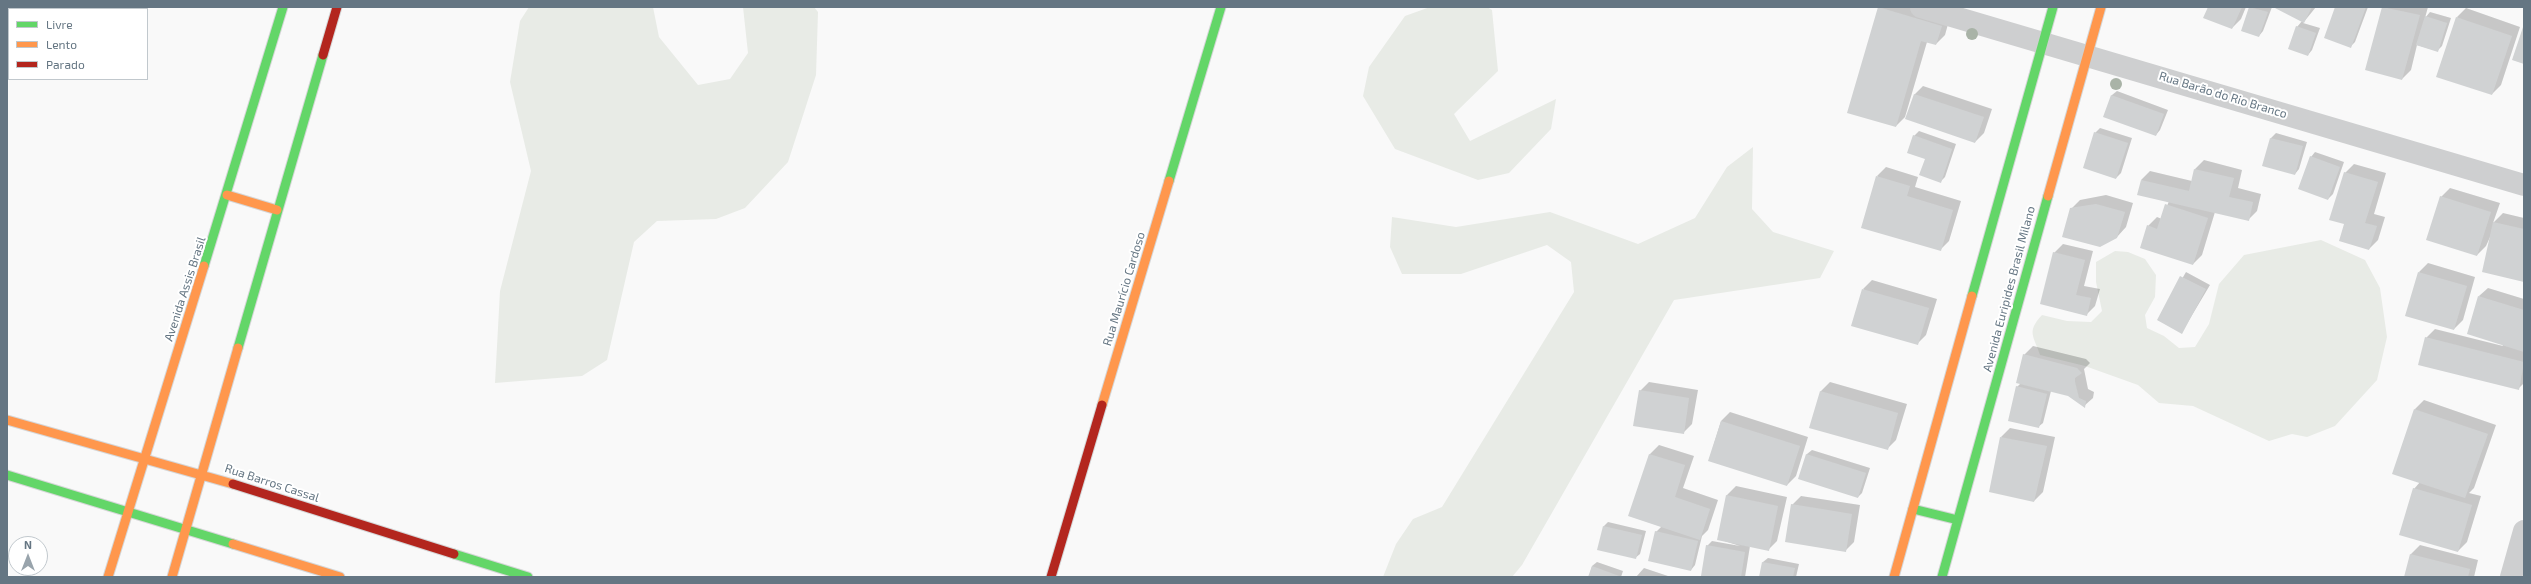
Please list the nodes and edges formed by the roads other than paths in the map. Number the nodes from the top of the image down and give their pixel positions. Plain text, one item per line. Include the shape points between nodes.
1 (283, 7) edge
2 (337, 7) edge
3 (1221, 7) edge
4 (1921, 7) edge
5 (2053, 7) edge
6 (2101, 7) edge
7 (2042, 42) junction
8 (2086, 54) junction
9 (2524, 185) edge
10 (227, 195) junction
11 (277, 210) junction
12 (7, 420) edge
13 (143, 460) junction
14 (202, 474) junction
15 (7, 475) edge
16 (1913, 509) junction
17 (127, 510) junction
18 (1958, 520) junction
19 (186, 530) junction
20 (2524, 531) edge
21 (108, 577) edge
22 (172, 577) edge
23 (340, 577) edge
24 (528, 577) edge
25 (1051, 577) edge
26 (1894, 577) edge
27 (1942, 577) edge
28 (2511, 577) edge

1 - 10 main road, Avenida Assis Brasil
2 - 11 main road
3 - 25 main road, Rua Maurício Cardoso
4 - 7 street, Rua Barão do Rio Branco
5 - 7 main road
6 - 8 main road, Avenida Euripides Brasil Milano
7 - 8 street, Rua Barão do Rio Branco
7 - 16 main road
8 - 9 street, Rua Barão do Rio Branco
8 - 18 main road, Avenida Euripides Brasil Milano
10 - 11 main road
10 - 13 main road, Avenida Assis Brasil
11 - 14 main road
12 - 13 main road, Rua Barros Cassal
13 - 14 main road, Rua Barros Cassal
13 - 17 main road, Avenida Assis Brasil
14 - 19 main road
14 - 24 main road, Rua Barros Cassal
15 - 17 main road
16 - 18 main road
16 - 26 main road
17 - 19 main road
17 - 21 main road, Avenida Assis Brasil
18 - 27 main road, Avenida Euripides Brasil Milano
19 - 22 main road
19 - 23 main road
20 - 28 street

